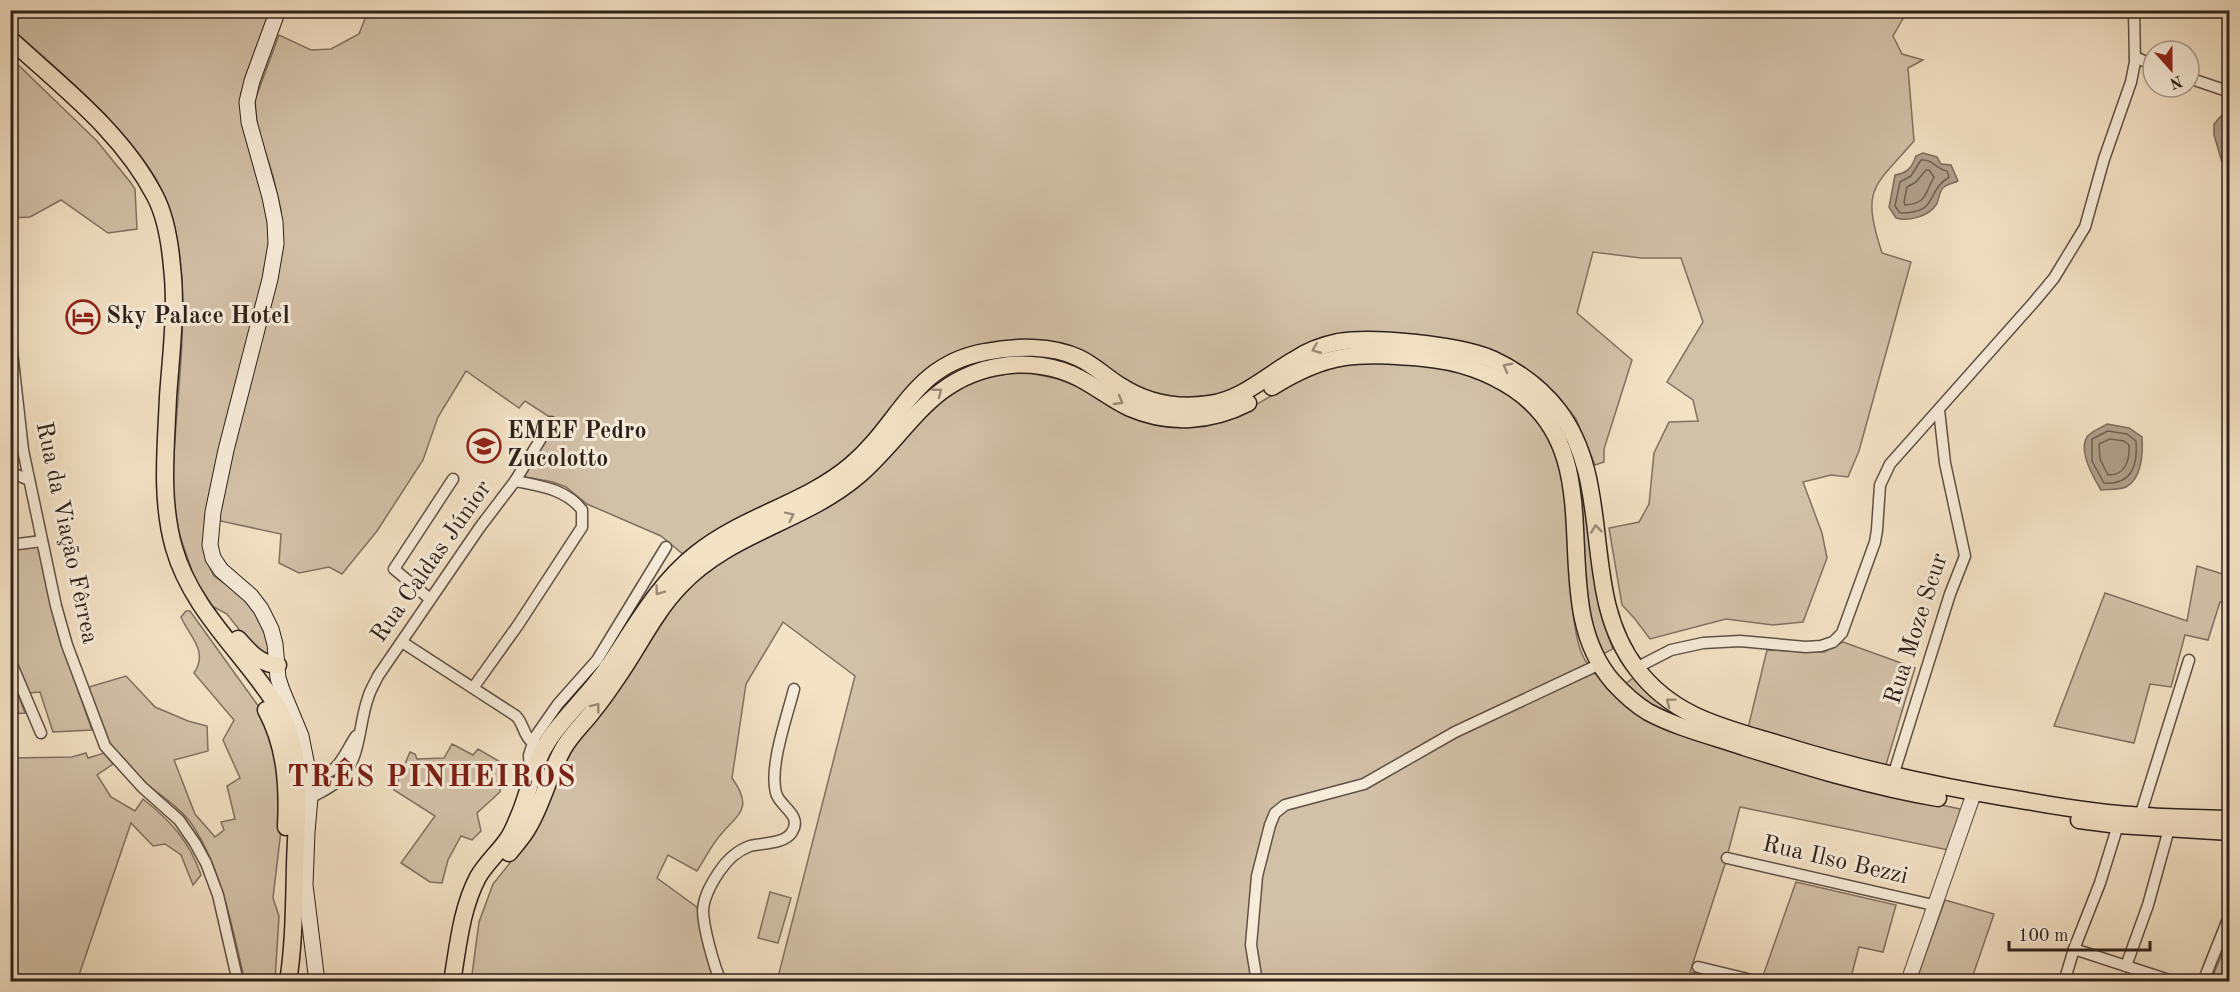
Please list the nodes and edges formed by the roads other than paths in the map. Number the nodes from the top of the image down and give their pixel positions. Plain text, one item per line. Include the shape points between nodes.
1 (278, 10) edge
2 (2134, 10) edge
3 (10, 39) edge
4 (2135, 57) junction
5 (2141, 60) edge
6 (2201, 82) edge
7 (2229, 92) edge
8 (10, 334) edge
9 (1939, 410) junction
10 (15, 418) edge
11 (551, 422) dead end
12 (10, 472) edge
13 (453, 479) dead end
14 (29, 480) junction
15 (515, 481) junction
16 (42, 541) junction
17 (10, 545) edge
18 (666, 547) dead end
19 (430, 599) junction
20 (205, 613) junction
21 (402, 642) junction
22 (1624, 652) junction
23 (10, 660) edge
24 (2189, 660) dead end
25 (1600, 664) junction
26 (278, 666) junction
27 (1636, 668) junction
28 (1614, 682) junction
29 (473, 688) junction
30 (794, 689) dead end
31 (561, 711) junction
32 (41, 733) dead end
33 (532, 742) junction
34 (343, 767) junction
35 (310, 774) junction
36 (530, 778) junction
37 (1891, 782) junction
38 (310, 798) junction
39 (1973, 798) junction
40 (538, 804) junction
41 (2140, 816) junction
42 (2228, 819) edge
43 (2118, 825) junction
44 (2169, 829) junction
45 (1727, 858) dead end
46 (1934, 905) junction
47 (2229, 914) edge
48 (2074, 950) junction
49 (2126, 966) junction
50 (1698, 967) dead end
51 (2163, 980) edge
52 (238, 981) edge
53 (287, 981) edge
54 (317, 981) edge
55 (452, 981) edge
56 (463, 981) edge
57 (721, 981) edge
58 (1257, 981) edge
59 (1760, 981) edge
60 (1908, 981) edge
61 (2064, 981) edge
62 (2175, 981) edge
63 (2203, 981) edge

1 - 26 main road via 247,102 270,196 276,244 226,450 210,545 221,570 261,609 271,629
2 - 4 street
3 - 20 main road via 110,132 141,172 163,218 174,293 165,456 168,525 180,567
4 - 5 street
4 - 9 street via 2131,82 2085,227 2054,278
6 - 7 street
8 - 10 street, Rua da Viação Fêrrea
9 - 27 street via 1890,464 1880,485 1875,542 1842,633 1833,642 1806,647 1740,641 1703,643 1671,650
9 - 37 street, Rua Moze Scur via 1946,472 1965,556
10 - 14 street, Rua da Viação Fêrrea
11 - 15 street, Rua Caldas Júnior
12 - 14 street
13 - 19 street via 394,568
14 - 16 street, Rua da Viação Fêrrea
15 - 19 street, Rua Caldas Júnior
15 - 29 street via 564,493 582,510 582,527
16 - 17 street
16 - 52 street, Rua da Viação Fêrrea via 56,606 105,746 179,820 195,843 218,895
18 - 31 street
19 - 21 street, Rua Caldas Júnior
20 - 26 main road via 224,623 255,657 267,665
20 - 53 main road via 273,700 290,734 297,764 293,952
21 - 29 street
21 - 34 street, Rua Caldas Júnior via 378,676 368,698 360,742
22 - 25 main road
22 - 27 main road
22 -> 31 main road via 1605,599 1590,480 1579,446 1553,404 1510,368 1481,355 1447,348 1381,341 1339,342 1294,359 1236,396 1184,406 1134,395 1071,354 1005,349 969,355 938,370 921,383 873,443 846,469 700,550 664,584 601,677
23 - 32 street
24 - 41 street
25 - 28 main road
40 -> 25 main road via 563,750 680,586 726,548 846,485 948,385 979,371 1004,366 1064,371 1128,407 1179,420 1226,412 1305,368 1340,357 1437,359 1486,372 1534,405 1561,448 1574,497 1581,613
25 - 58 street via 1455,732 1364,784 1285,806 1275,813 1257,876 1251,945
26 - 35 main road via 278,678 301,736
27 - 28 main road
37 -> 27 main road via 1690,715 1666,699
28 - 37 main road via 1633,702 1673,723 1793,762
29 - 33 street via 520,720
30 - 57 street via 773,772 777,797 792,813 792,832 786,838 734,854 706,896 705,924
31 - 33 street
31 - 36 main road
31 - 40 main road via 564,728 539,780
33 - 36 street
34 - 35 street via 326,774
34 - 38 street, Rua Caldas Júnior via 339,780
35 - 38 main road
36 - 55 main road via 523,808 509,838 480,873 469,898
37 - 39 main road
38 - 54 main road via 305,885
39 - 41 main road
39 - 43 main road
39 - 46 street
40 - 56 main road via 524,835 490,877 482,894 474,916
41 - 42 main road
42 - 44 main road
43 - 44 main road
43 - 48 street
44 - 49 street
45 - 46 street, Rua Ilso Bezzi
46 - 60 street
47 - 63 street
48 - 49 street
48 - 61 street
49 - 51 street
50 - 59 street
51 - 62 street

